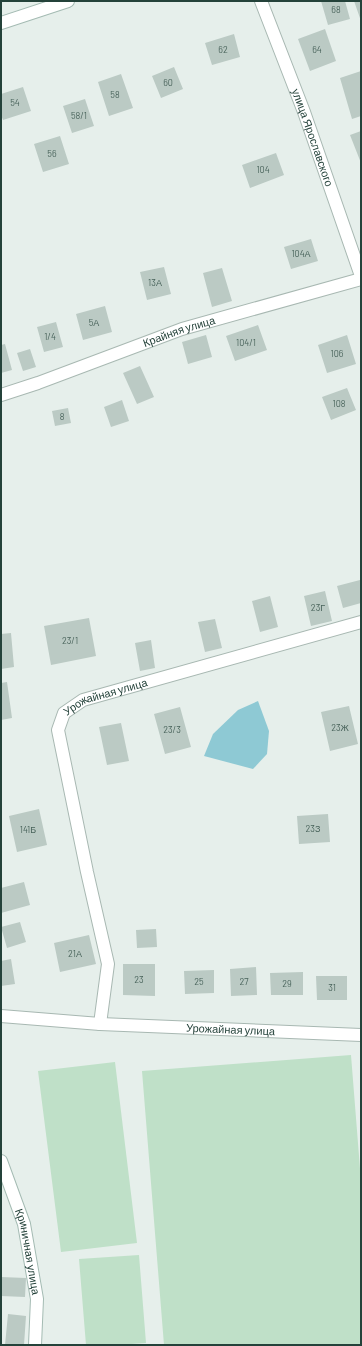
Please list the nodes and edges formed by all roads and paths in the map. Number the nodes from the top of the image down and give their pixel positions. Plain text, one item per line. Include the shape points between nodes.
1 (68, 1) edge
2 (260, 1) edge
3 (1, 23) edge
4 (361, 276) edge
5 (361, 279) edge
6 (1, 395) edge
7 (361, 622) edge
8 (1, 1016) edge
9 (100, 1024) junction
10 (361, 1035) edge
11 (1, 1161) edge
12 (35, 1345) edge

1 - 3 street
2 - 4 street, улица Ярославского via 304,112
5 - 6 street, Крайняя улица via 182,329
7 - 9 street, Урожайная улица via 83,700 64,713 58,730 108,964
8 - 9 street, Урожайная улица
9 - 10 street, Урожайная улица
11 - 12 street, Криничная улица via 24,1224 37,1299

